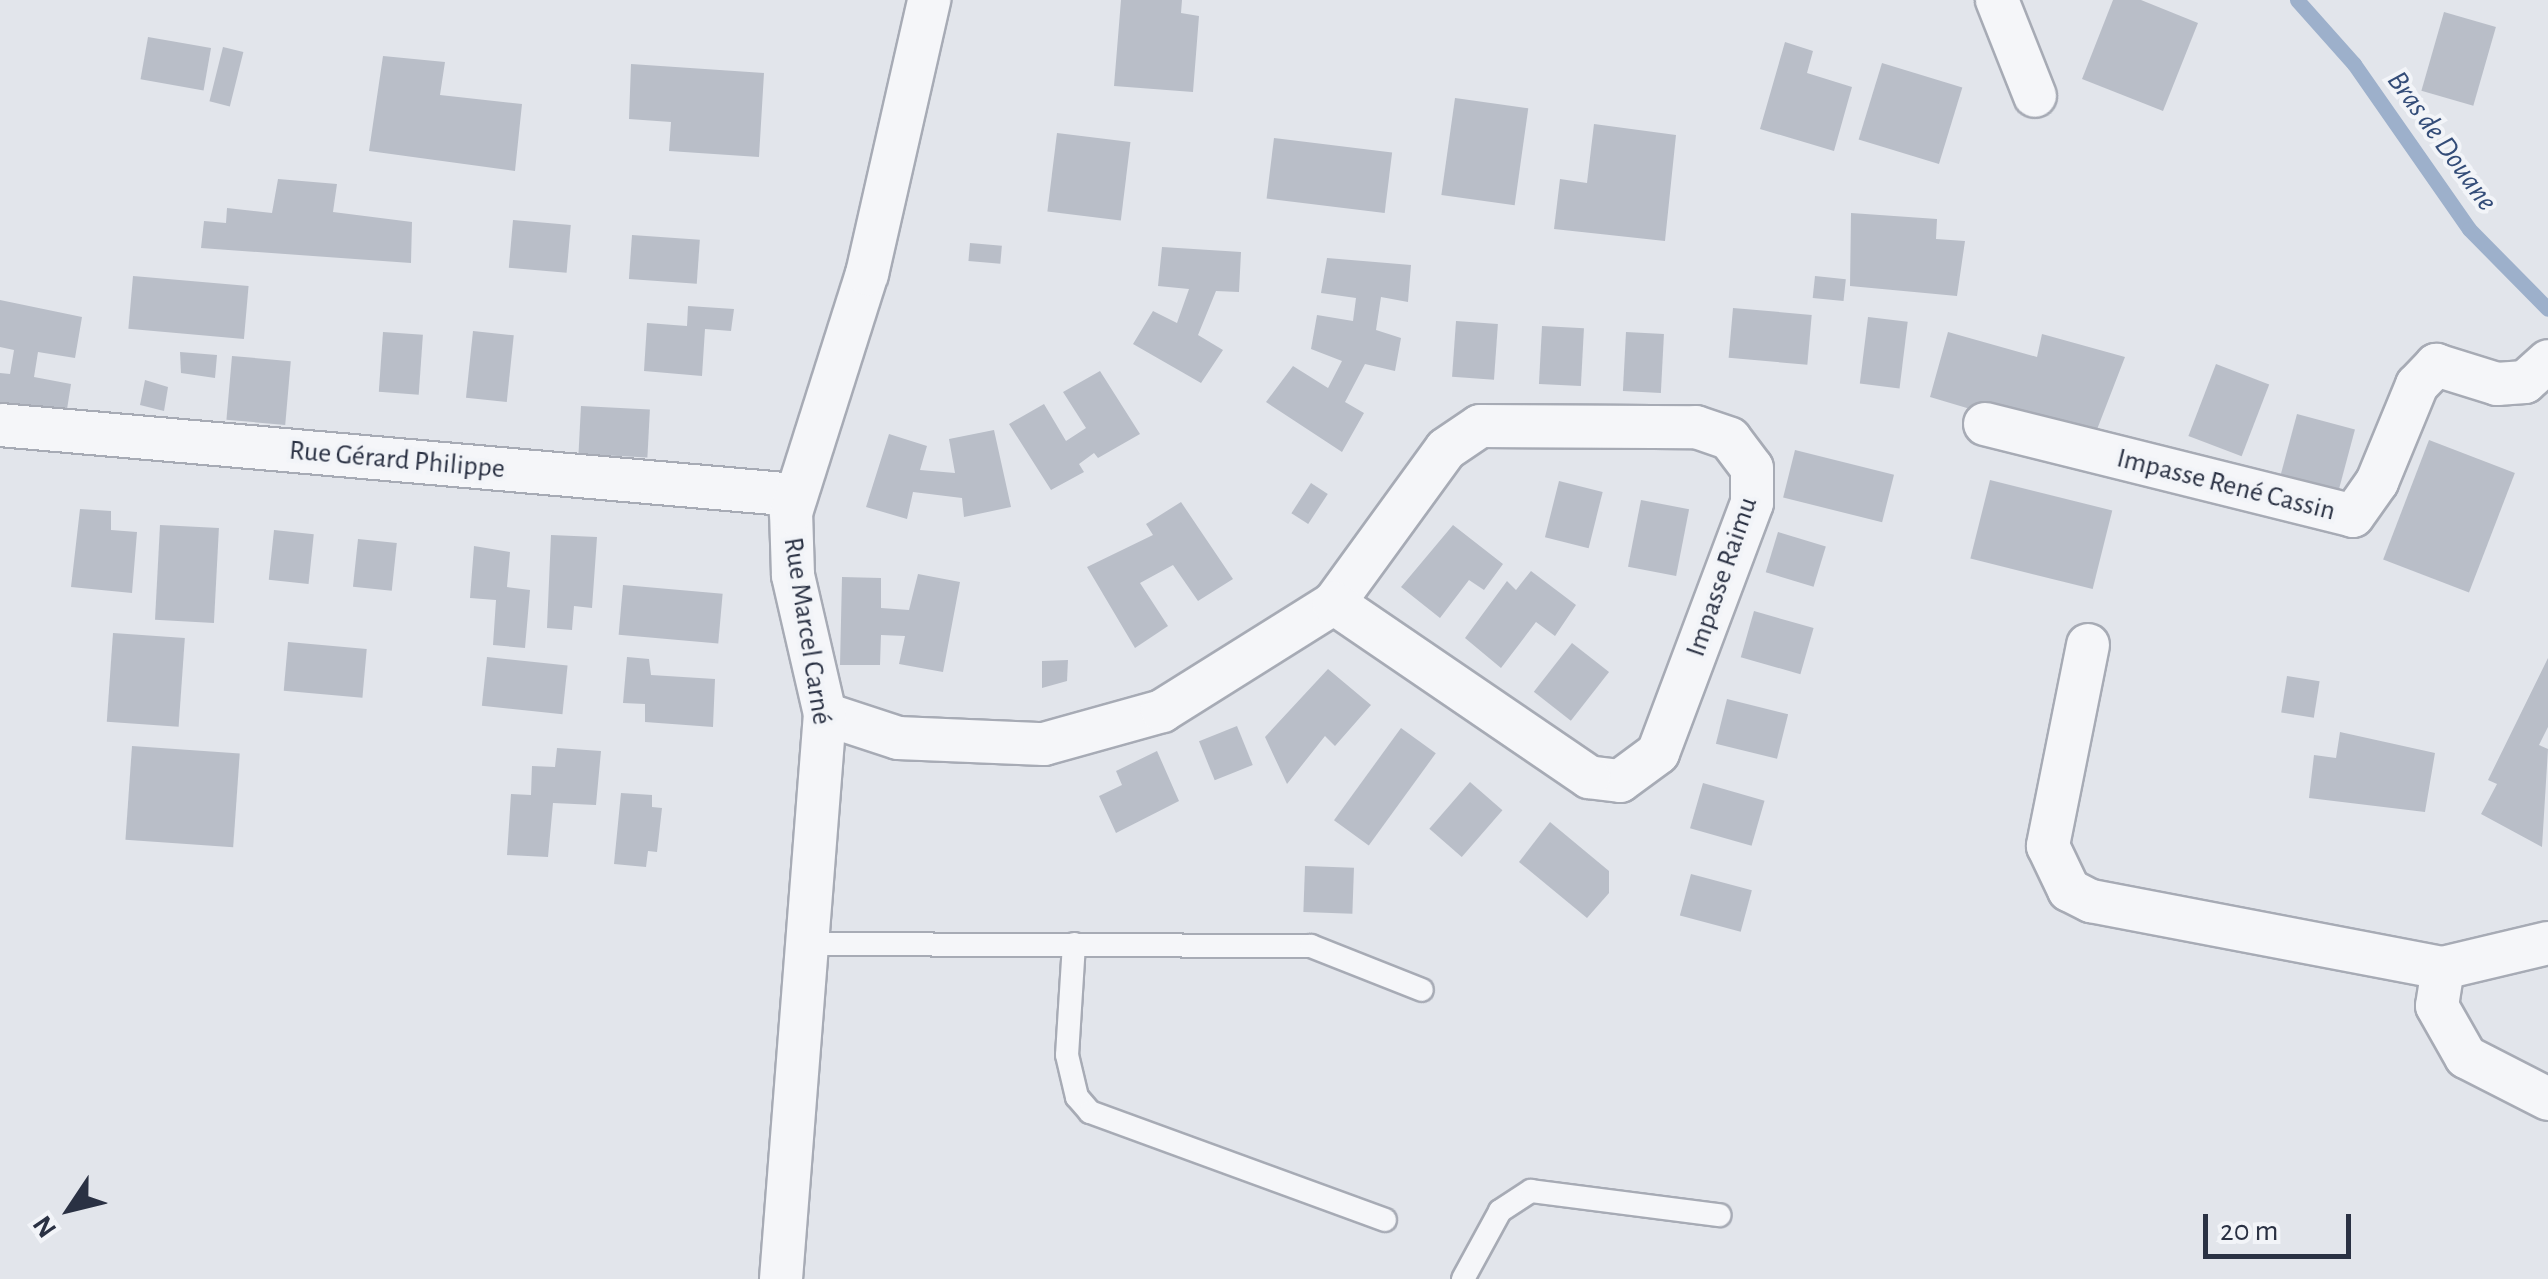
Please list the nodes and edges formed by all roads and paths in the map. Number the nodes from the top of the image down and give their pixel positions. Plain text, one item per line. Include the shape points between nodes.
1 (929, 0) edge
2 (1996, 0) edge
3 (2036, 96) dead end
4 (2548, 361) edge
5 (1985, 424) dead end
6 (0, 425) edge
7 (795, 495) junction
8 (1334, 603) junction
9 (2088, 645) dead end
10 (825, 714) junction
11 (2548, 943) edge
12 (807, 944) junction
13 (1074, 944) junction
14 (2444, 968) junction
15 (1422, 990) dead end
16 (2548, 1099) edge
17 (1719, 1215) dead end
18 (1384, 1220) dead end
19 (781, 1279) edge
20 (1463, 1279) edge

1 - 7 street, Rue Marcel Carné via 867,274
2 - 3 street
4 - 5 street, Impasse René Cassin via 2524,382 2497,384 2436,365 2416,385 2378,482 2352,516
6 - 7 street, Rue Gérard Philippe
7 - 10 street, Rue Marcel Carné via 793,575
8 - 8 street, Impasse Raimu via 1446,449 1480,426 1696,427 1730,439 1752,468 1752,504 1649,766 1620,781 1589,777
8 - 10 street, Impasse Raimu via 1162,710 1044,744 898,738
9 - 14 street via 2048,846 2069,890 2091,901
10 - 12 street, Rue Marcel Carné
11 - 14 street
12 - 13 lane
12 - 19 street, Rue Marcel Carné
13 - 15 lane via 1310,946
13 - 18 lane via 1067,1055 1077,1097 1090,1112
14 - 16 street via 2437,1006 2466,1057
17 - 20 lane via 1531,1191 1500,1211

